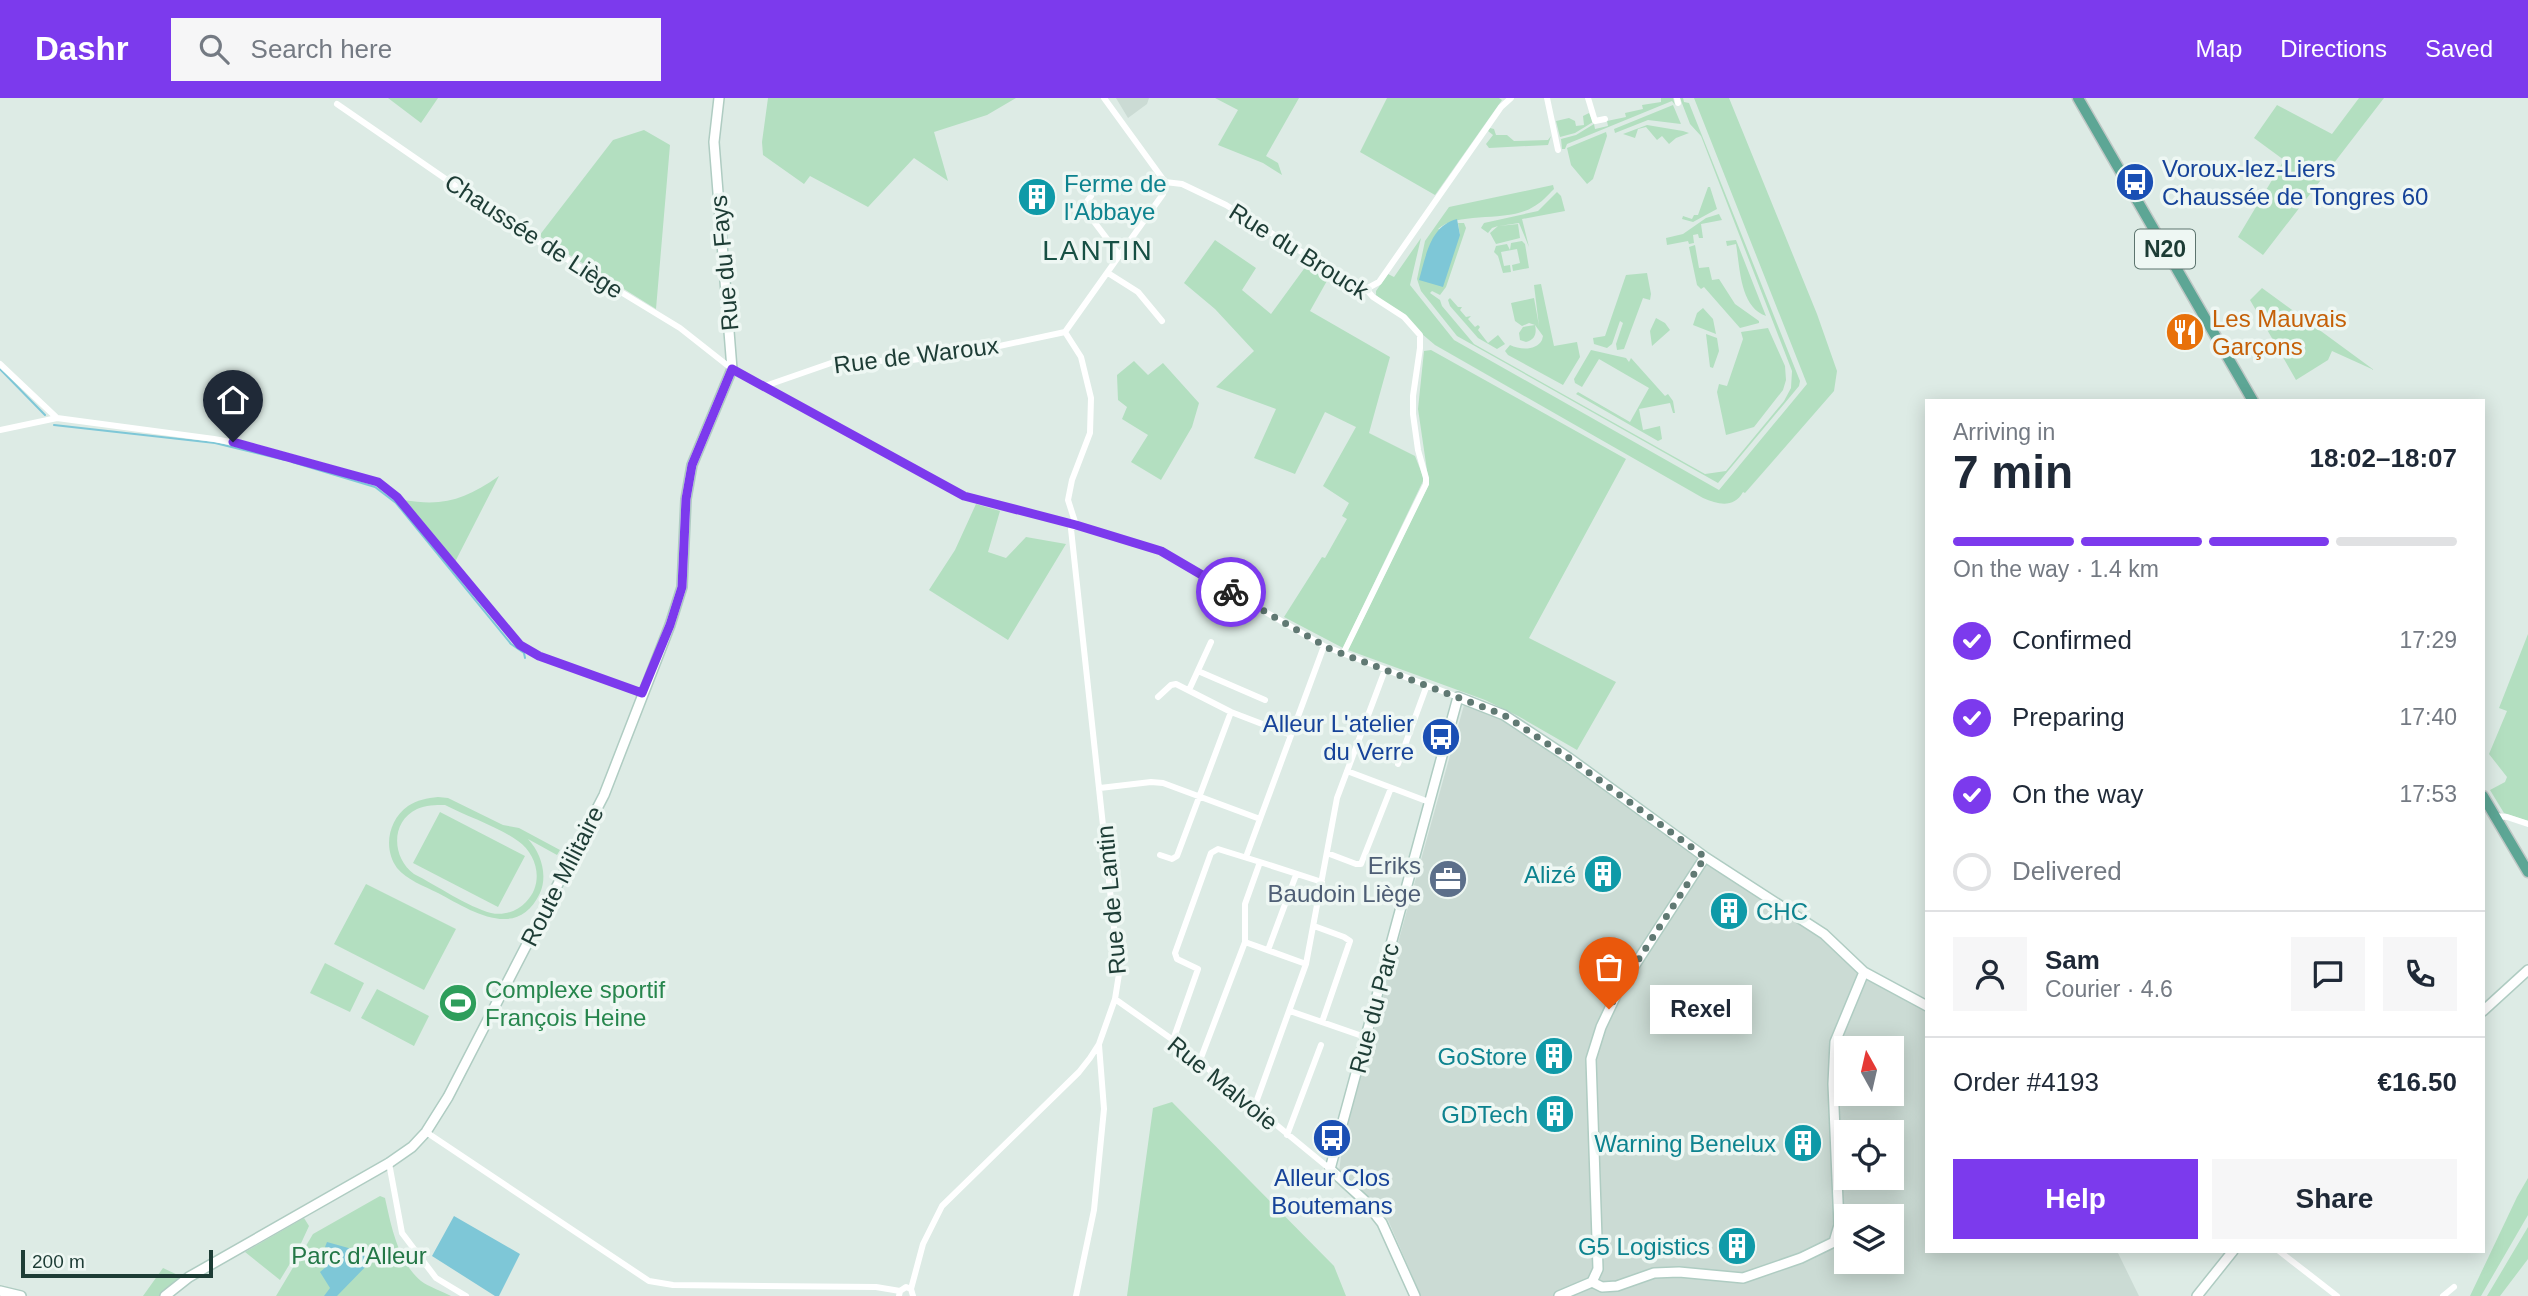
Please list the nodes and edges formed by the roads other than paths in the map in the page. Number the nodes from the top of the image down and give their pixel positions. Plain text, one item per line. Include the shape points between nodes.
1 (719, 98) edge
2 (1104, 98) edge
3 (1511, 98) edge
4 (1547, 98) edge
5 (1588, 98) edge
6 (2078, 98) edge
7 (337, 104) dead end
8 (1605, 119) dead end
9 (1558, 150) dead end
10 (1165, 182) junction
11 (1091, 196) dead end
12 (1120, 256) junction
13 (1108, 274) junction
14 (1366, 289) junction
15 (1162, 321) dead end
16 (1065, 332) junction
17 (0, 364) edge
18 (732, 369) junction
19 (765, 386) junction
20 (2252, 399) edge
21 (57, 418) junction
22 (0, 430) edge
23 (1076, 525) junction
24 (684, 554) joint
25 (1211, 642) dead end
26 (1324, 646) junction
27 (1343, 654) junction
28 (1385, 670) junction
29 (1198, 671) junction
30 (1427, 685) junction
31 (1189, 690) junction
32 (642, 693) junction
33 (1158, 697) dead end
34 (1458, 697) junction
35 (1265, 700) dead end
36 (1231, 712) junction
37 (1291, 735) junction
38 (1398, 764) dead end
39 (1347, 771) junction
40 (1100, 788) junction
41 (1391, 788) junction
42 (1199, 796) junction
43 (2485, 799) edge
44 (1429, 802) junction
45 (2496, 816) junction
46 (1261, 819) junction
47 (2528, 824) edge
48 (1326, 853) junction
49 (1160, 855) dead end
50 (1246, 857) junction
51 (1705, 857) junction
52 (1260, 862) junction
53 (2528, 872) edge
54 (1296, 875) junction
55 (1322, 882) junction
56 (1314, 926) junction
57 (1245, 942) junction
58 (1268, 950) junction
59 (1307, 964) junction
60 (2528, 970) edge
61 (1864, 972) junction
62 (1115, 999) junction
63 (1925, 1005) edge
64 (2485, 1009) edge
65 (1290, 1011) junction
66 (1322, 1022) junction
67 (1364, 1037) junction
68 (1173, 1040) junction
69 (1099, 1044) junction
70 (1321, 1045) dead end
71 (1199, 1063) junction
72 (1254, 1108) junction
73 (426, 1132) junction
74 (1287, 1135) junction
75 (389, 1163) junction
76 (1329, 1169) junction
77 (2231, 1253) edge
78 (2282, 1253) edge
79 (1592, 1282) junction
80 (742, 1287) junction
81 (2454, 1287) dead end
82 (0, 1292) edge
83 (900, 1293) edge
84 (912, 1293) edge
85 (21, 1296) edge
86 (165, 1296) edge
87 (466, 1296) edge
88 (741, 1296) edge
89 (1076, 1296) edge
90 (1416, 1296) edge
91 (1559, 1296) edge
92 (2197, 1296) edge
93 (2337, 1296) edge
94 (2443, 1296) edge

1 - 18 street, Rue du Fays via 714,142
2 - 10 street
3 - 14 street via 1380,282
4 - 9 street
5 - 8 street via 1595,121
6 - 20 main road, N20
7 - 18 street, Chaussée de Liège via 524,233 680,328
10 - 12 street via 1163,194
10 - 14 street, Rue du Brouck via 1182,184 1216,200
11 - 12 street via 1083,207
12 - 13 street
13 - 15 street via 1138,292
13 - 16 street
14 - 27 street, Rue du Brouck via 1404,317 1421,339 1413,414 1426,484
16 - 19 street, Rue de Waroux via 912,360 835,362
16 - 23 street, Rue de Lantin via 1081,357 1091,398 1090,433 1068,500
17 - 21 street
18 - 19 street
18 - 24 street, Rue du Fays via 692,465
19 - 23 street via 964,496
21 - 22 street
21 - 32 street via 252,446 378,482 397,497 520,645
23 - 26 street via 1161,551
23 - 40 street, Rue de Lantin via 1072,529
24 - 32 street, Route Militaire via 682,587
25 - 29 street
26 - 27 street
26 - 37 street
27 - 28 street
28 - 30 street
28 - 39 street
29 - 31 street
29 - 35 street
30 - 34 street
30 - 38 street
31 - 33 street via 1174,684
31 - 36 street
32 - 73 street, Route Militaire via 604,795
34 - 44 street, Rue du Parc
34 - 51 street via 1504,715
36 - 37 street
36 - 42 street
37 - 46 street
39 - 41 street
39 - 48 street via 1335,803
40 - 42 street via 1158,783
40 - 62 street, Rue de Lantin via 1119,974
41 - 44 street
41 - 48 street via 1361,864
42 - 46 street
42 - 49 street via 1177,856
43 - 45 main road
44 - 67 street, Rue du Parc
45 - 47 street
45 - 53 main road
46 - 50 street
48 - 55 street
50 - 52 street
50 - 68 street via 1212,851 1175,951 1177,959 1198,969
51 - 61 street via 1824,934
51 - 79 street via 1618,991 1591,1059 1598,1249 1598,1269
52 - 54 street
52 - 57 street via 1245,904
54 - 55 street
54 - 58 street
55 - 56 street
56 - 59 street
56 - 66 street via 1350,941
57 - 58 street
57 - 71 street
58 - 59 street
59 - 65 street
60 - 64 street
61 - 63 street
61 - 79 street via 1835,1042 1839,1224 1834,1242 1743,1278 1679,1272 1654,1273 1617,1286
62 - 68 street, Rue Malvoie
62 - 69 street, Rue de Lantin
65 - 66 street
65 - 72 street
66 - 67 street
67 - 76 street, Rue du Parc
68 - 71 street, Rue Malvoie
69 - 84 street, Rue de Lantin via 1079,1072 942,1206 923,1244
69 - 89 street via 1104,1109 1094,1210
70 - 74 street
71 - 72 street, Rue Malvoie
72 - 74 street, Rue Malvoie
73 - 75 street, Route Militaire
73 - 80 street via 649,1281
74 - 76 street, Rue Malvoie
75 - 86 street, Route Militaire via 189,1277
75 - 87 street via 402,1233 436,1278
76 - 90 street via 1382,1223
77 - 92 street
78 - 93 street
79 - 91 street
80 - 83 street via 876,1287
80 - 88 street
81 - 94 street
82 - 85 street
83 - 84 street via 906,1287

